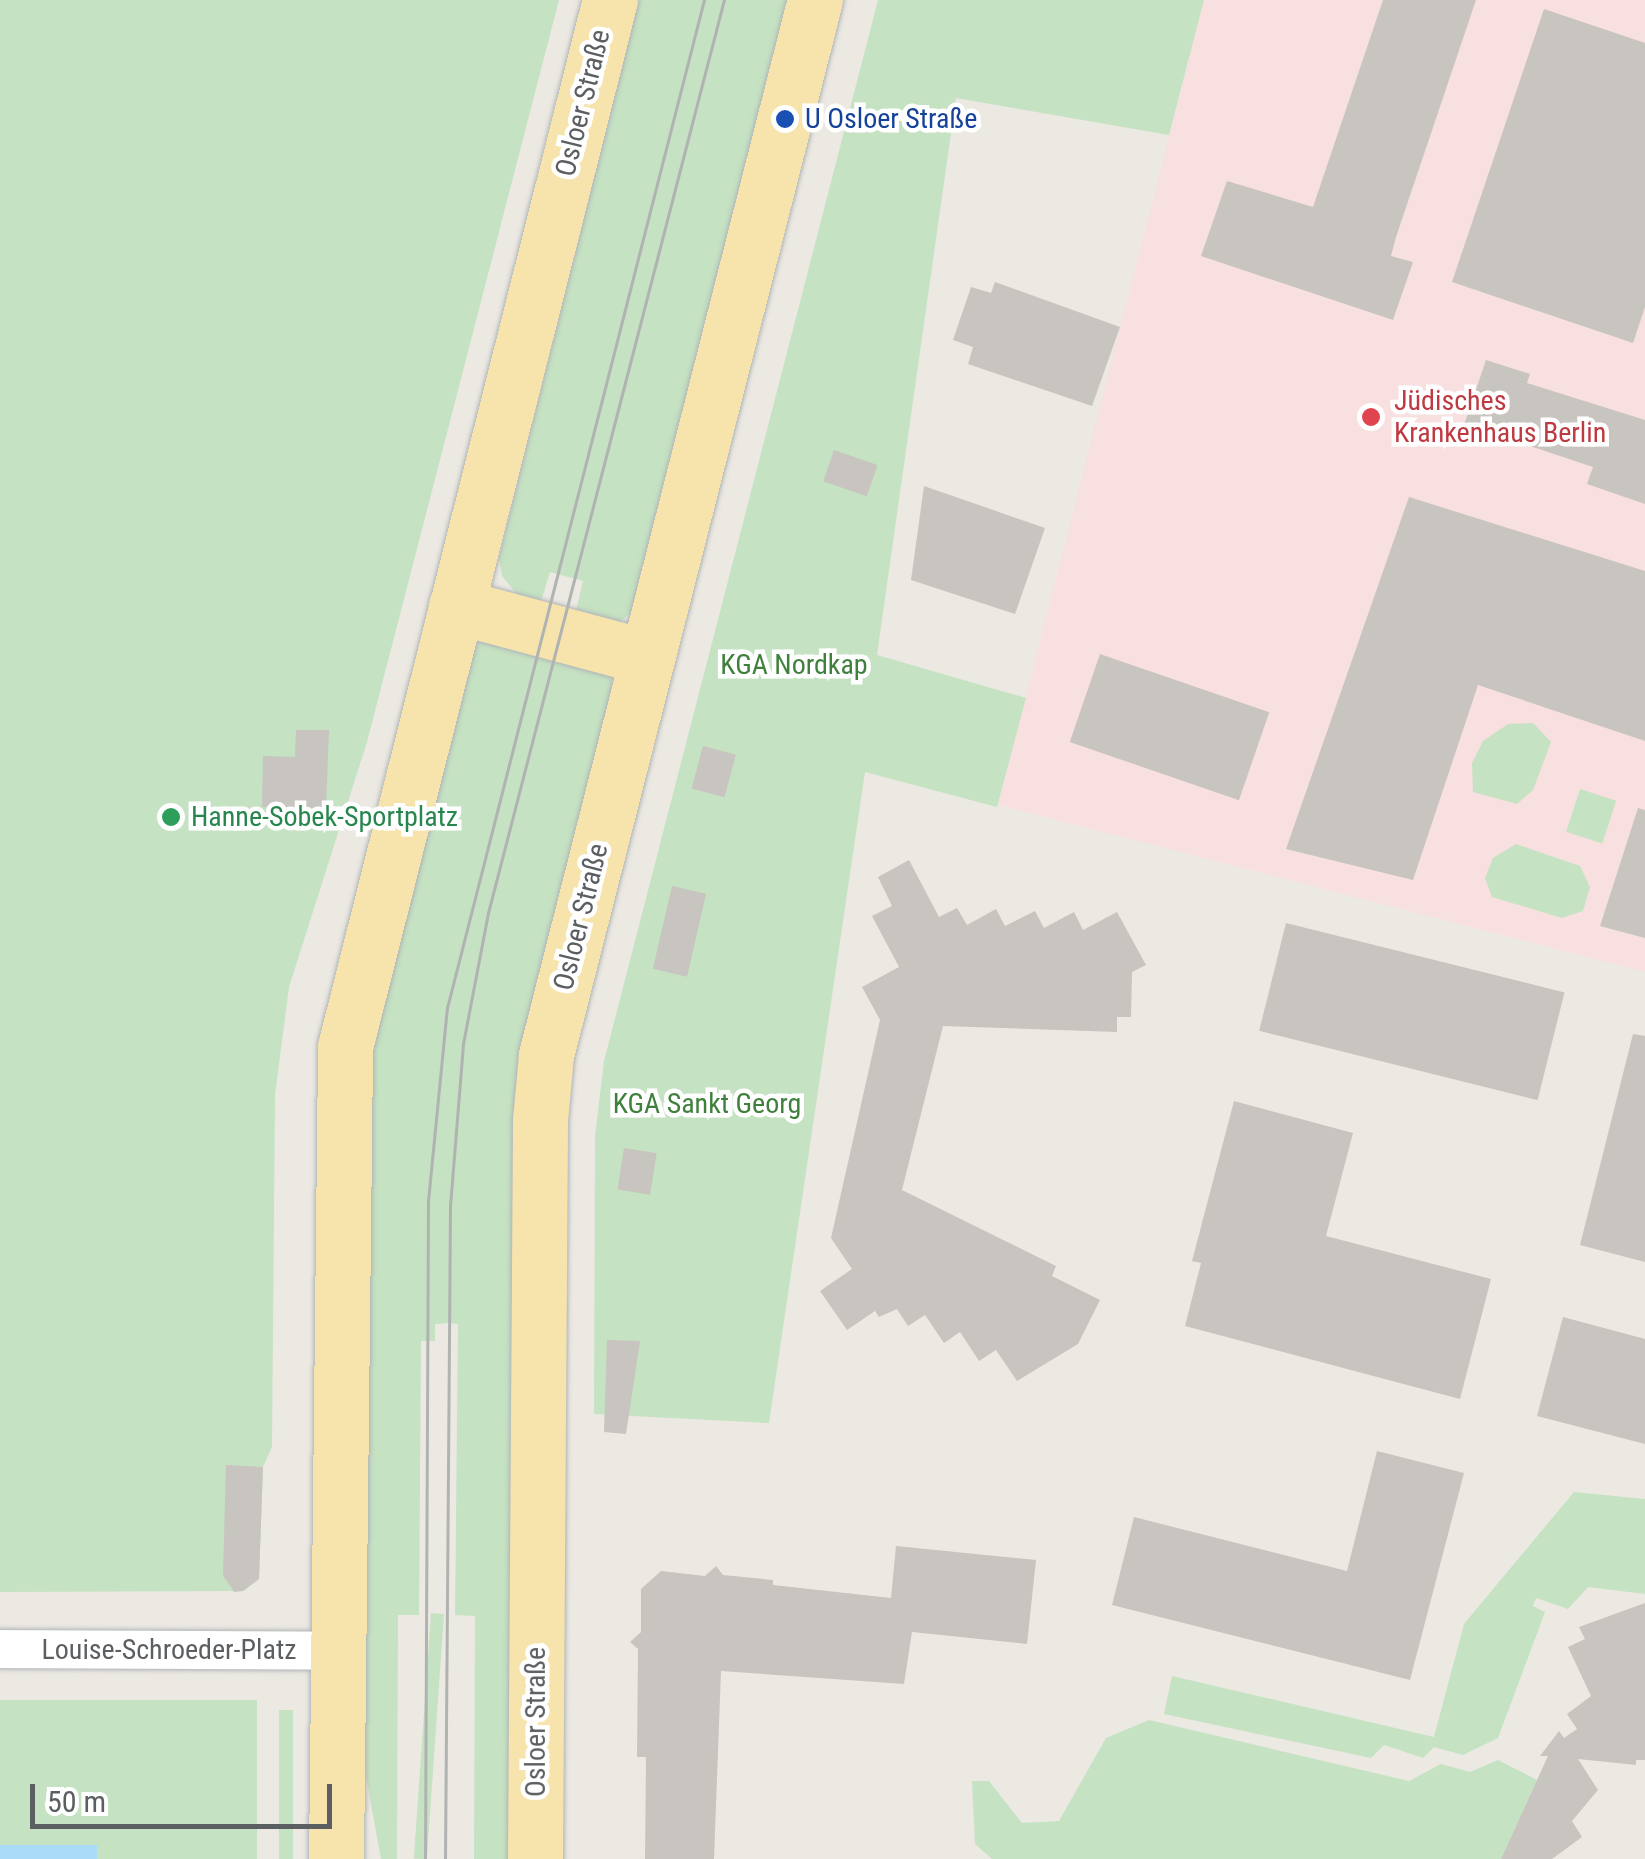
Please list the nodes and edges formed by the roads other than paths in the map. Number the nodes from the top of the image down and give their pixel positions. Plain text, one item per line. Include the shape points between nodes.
1 (610, 0) edge
2 (815, 0) edge
3 (456, 606) junction
4 (647, 656) junction
5 (0, 1649) edge
6 (338, 1651) junction
7 (336, 1859) edge
8 (535, 1859) edge

1 - 3 main road, Osloer Straße
2 - 4 main road, Osloer Straße
3 - 4 main road
3 - 6 main road, Osloer Straße via 344,1047
4 - 8 main road, Osloer Straße via 542,1088
5 - 6 street, Louise-Schroeder-Platz
6 - 7 main road, Osloer Straße

